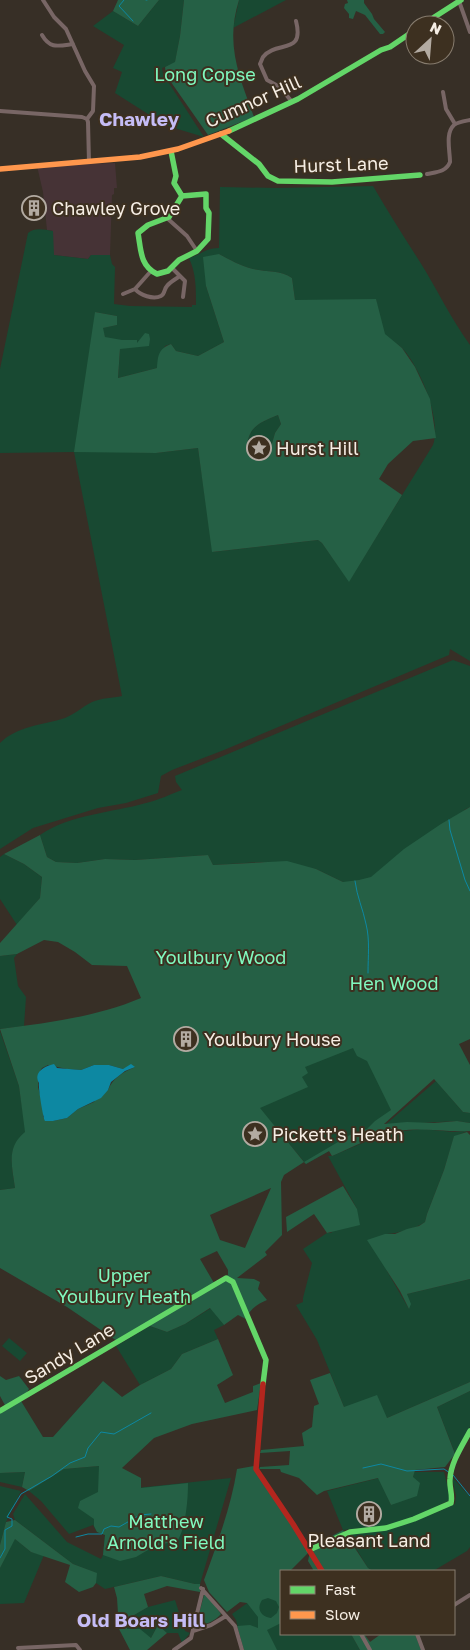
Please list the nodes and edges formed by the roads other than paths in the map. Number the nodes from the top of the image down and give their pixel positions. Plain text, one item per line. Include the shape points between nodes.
1 (43, 0) edge
2 (460, 1) edge
3 (438, 15) edge
4 (298, 22) dead end
5 (470, 32) edge
6 (42, 35) dead end
7 (405, 36) edge
8 (72, 44) junction
9 (443, 92) dead end
10 (292, 102) junction
11 (0, 111) edge
12 (86, 119) junction
13 (470, 120) edge
14 (455, 124) junction
15 (221, 134) junction
16 (171, 151) junction
17 (89, 162) junction
18 (0, 169) edge
19 (427, 174) dead end
20 (420, 175) dead end
21 (182, 196) junction
22 (168, 218) junction
23 (194, 252) junction
24 (172, 268) junction
25 (151, 271) junction
26 (180, 276) junction
27 (135, 289) junction
28 (123, 294) dead end
29 (183, 297) dead end
30 (0, 1411) edge
31 (470, 1431) edge
32 (309, 1550) junction
33 (321, 1570) edge
34 (470, 1596) edge
35 (455, 1604) edge
36 (226, 1616) junction
37 (193, 1631) junction
38 (362, 1635) edge
39 (417, 1635) edge
40 (18, 1648) dead end
41 (79, 1648) edge
42 (174, 1650) edge
43 (242, 1650) edge
44 (370, 1650) edge
45 (423, 1650) edge

1 - 8 street via 66,28
2 - 3 street
2 - 5 street
4 - 10 street via 294,43 272,50 260,64 267,80 280,87
6 - 8 street via 50,45
7 - 10 street, Cumnor Hill
8 - 12 street via 94,86 92,111
9 - 14 street via 446,109
10 - 15 street, Cumnor Hill
11 - 12 street
12 - 17 street
13 - 14 street
14 - 19 street via 449,135 449,166 440,172
15 - 16 street, Cumnor Hill
15 - 20 street, Hurst Lane via 260,164 268,176 278,181 332,182
16 - 17 street, Cumnor Hill
16 - 21 street via 176,176 174,183
17 - 18 street, Cumnor Hill
21 - 22 street
21 - 23 street via 206,194 208,239
22 - 23 street via 187,236
22 - 25 street via 145,226 138,233 141,258
23 - 24 street
24 - 25 street via 157,274
24 - 26 street
25 - 27 street
26 - 27 street via 167,285 160,296 145,295
26 - 29 street via 185,281
27 - 28 street
30 - 32 street, Sandy Lane via 226,1278 231,1280 266,1360 256,1469
31 - 32 street via 454,1463 450,1480 451,1503 386,1528 350,1532
32 - 33 street
34 - 35 street
36 - 37 street
36 - 37 street via 202,1588
36 - 43 street via 235,1626
37 - 42 street via 191,1638
38 - 44 street
39 - 45 street
40 - 41 street via 69,1645

